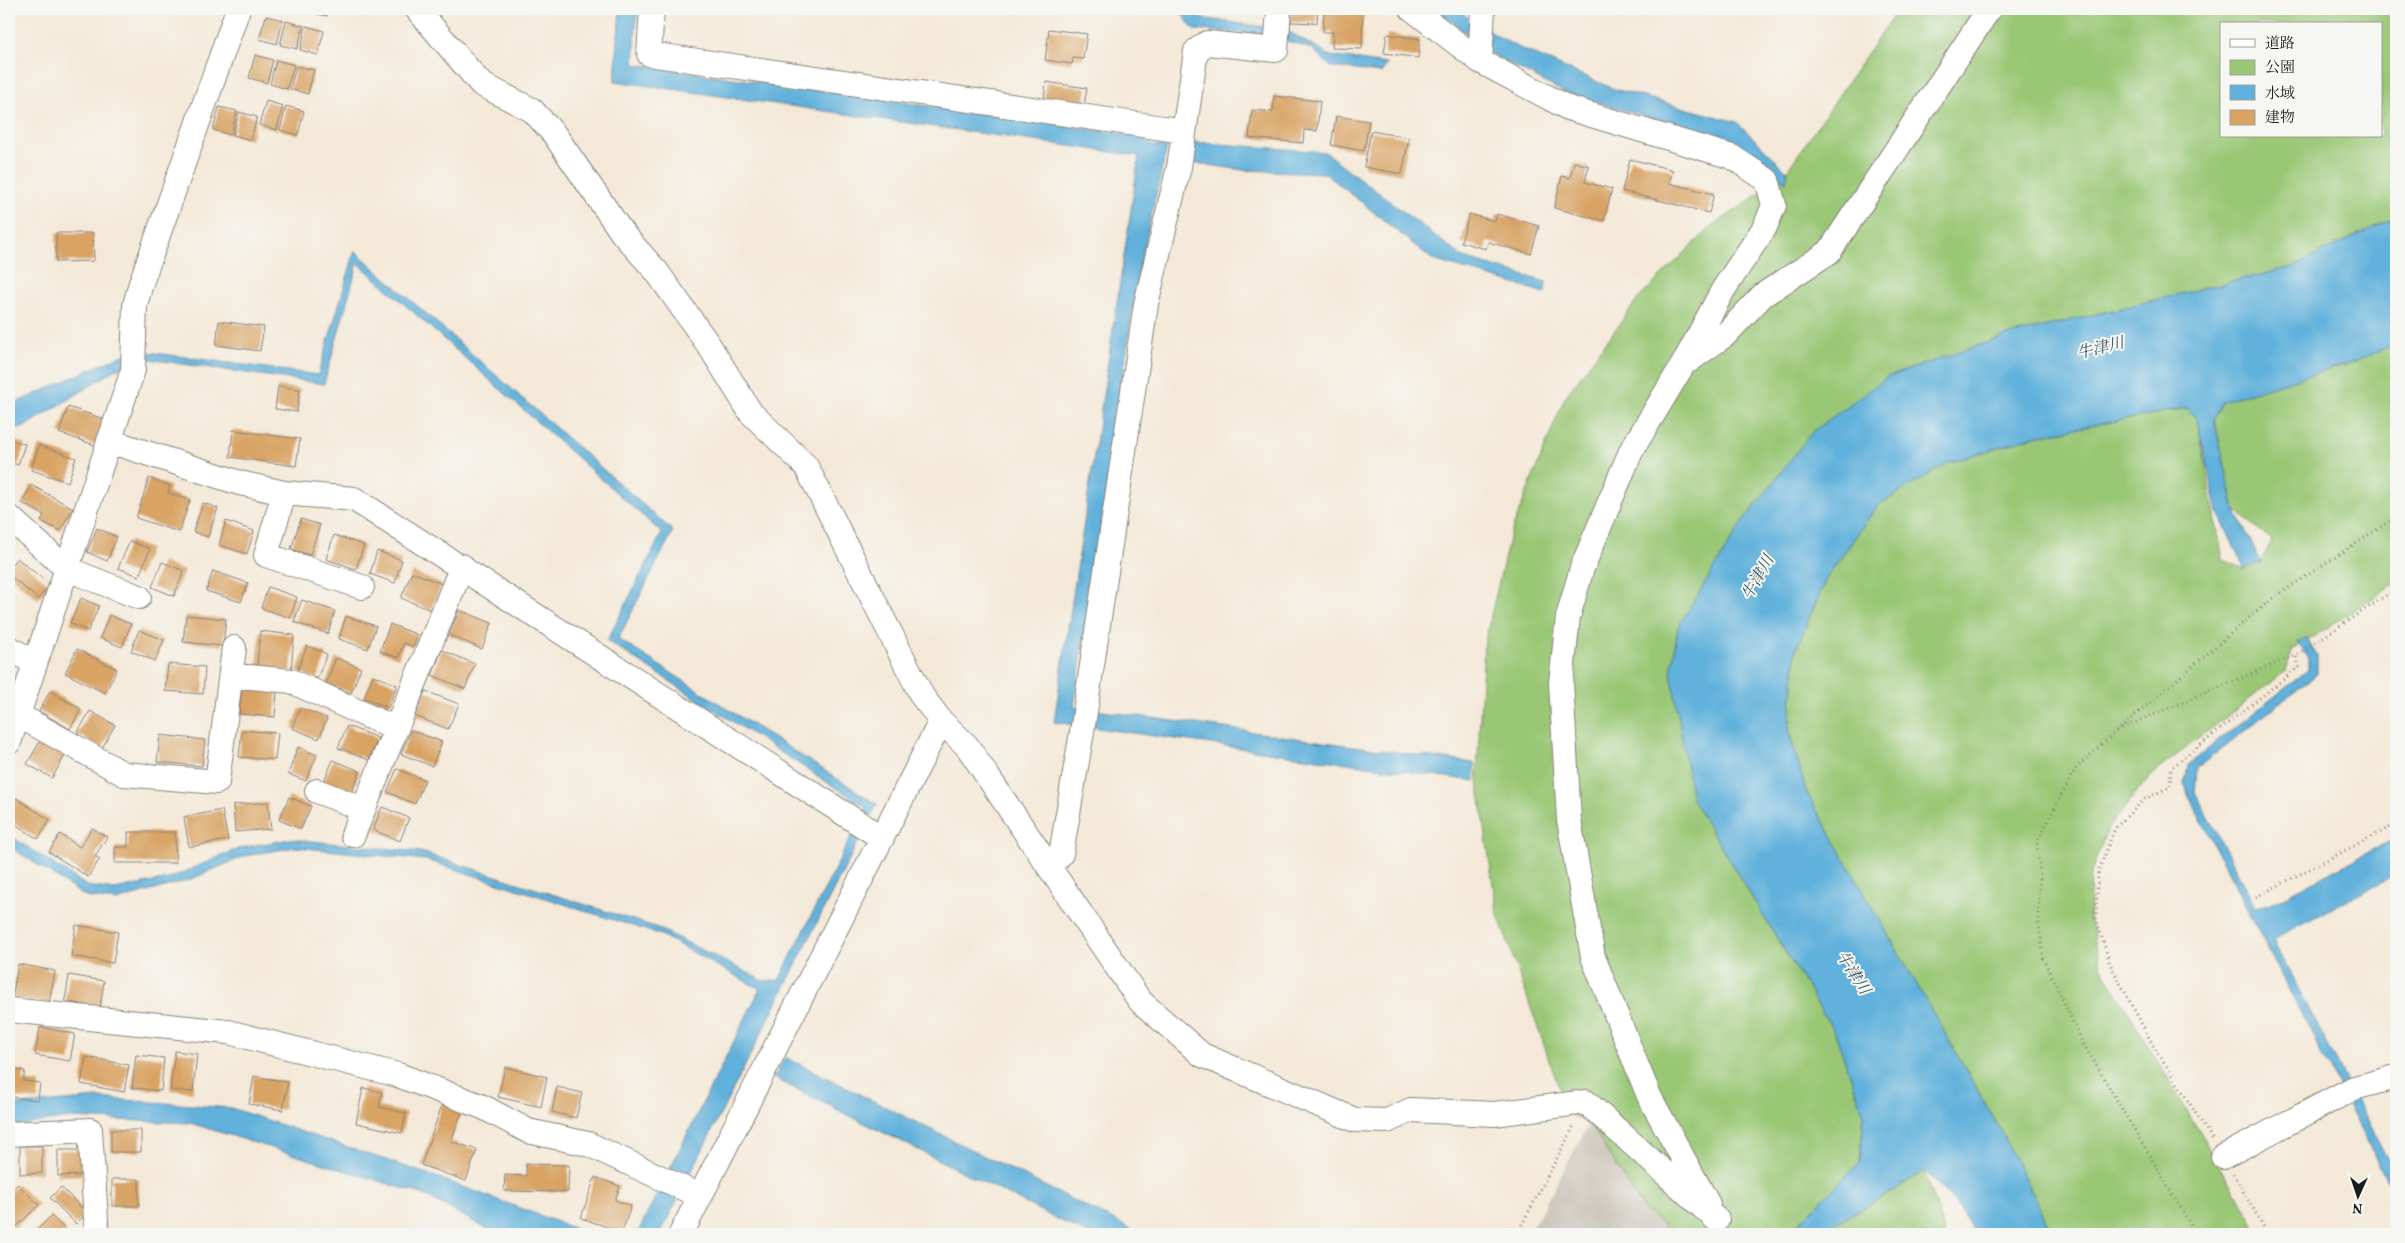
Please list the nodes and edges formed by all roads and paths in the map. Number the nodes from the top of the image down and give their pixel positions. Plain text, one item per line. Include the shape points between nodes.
1 (238, 9) edge
2 (417, 9) edge
3 (652, 9) edge
4 (1412, 9) edge
5 (1989, 9) edge
6 (1483, 16) edge
7 (1278, 26) edge
8 (1480, 60) junction
9 (1184, 131) junction
10 (1684, 363) junction
11 (109, 441) junction
12 (284, 493) junction
13 (9, 517) edge
14 (2396, 517) edge
15 (462, 566) junction
16 (67, 569) junction
17 (362, 588) dead end
18 (2396, 589) edge
19 (139, 597) dead end
20 (9, 648) edge
21 (234, 648) dead end
22 (2296, 655) junction
23 (35, 663) junction
24 (231, 675) junction
25 (18, 715) junction
26 (941, 721) junction
27 (396, 729) junction
28 (2118, 730) junction
29 (9, 742) edge
30 (317, 792) dead end
31 (364, 809) junction
32 (2396, 824) edge
33 (868, 829) junction
34 (353, 835) dead end
35 (1050, 866) junction
36 (2256, 897) dead end
37 (9, 1010) edge
38 (2396, 1077) edge
39 (1586, 1102) junction
40 (9, 1134) edge
41 (2223, 1157) junction
42 (700, 1196) junction
43 (1721, 1227) edge
44 (97, 1234) edge
45 (681, 1234) edge
46 (1517, 1234) edge
47 (2196, 1234) edge
48 (2268, 1234) edge

1 - 11 street via 141,283 135,305 134,359
2 - 26 street via 482,84 532,110 554,134 623,234 673,294 750,413 806,466 922,696
3 - 9 street via 649,54
4 - 8 street
5 - 10 street via 1829,252 1763,294 1725,335
6 - 8 street
7 - 9 street via 1276,50 1207,43 1196,51
8 - 10 street via 1568,108 1732,156 1768,180 1774,205 1765,228 1723,290
9 - 35 street via 1179,167 1146,304 1061,854
10 - 43 street via 1631,451 1582,568 1568,617 1561,684 1569,820 1593,957 1649,1096
11 - 12 street via 240,483
11 - 16 street
12 - 15 street via 354,499
12 - 17 street via 266,555
13 - 16 street
14 - 28 path via 2270,600
15 - 27 street
15 - 33 street
16 - 19 street
16 - 23 street
18 - 22 path
20 - 23 street
21 - 24 street
22 - 28 path
22 - 41 path via 2299,667 2171,768 2170,787 2145,800 2115,828 2098,872 2096,918 2110,964 2153,1045
23 - 25 street
24 - 25 street via 217,782 124,774
24 - 27 street via 291,681
25 - 29 street
26 - 33 street
26 - 35 street via 967,746
27 - 31 street
28 - 47 path via 2075,770 2037,842 2040,872 2038,916 2043,958 2083,1043
30 - 31 street
31 - 34 street
32 - 36 path
33 - 42 street
35 - 39 street via 1140,1001 1202,1055 1355,1120 1387,1121 1411,1110 1494,1114
37 - 42 street via 228,1032 398,1075 483,1107 528,1131 588,1144
38 - 41 street via 2347,1091
39 - 43 street
39 - 46 path
40 - 44 street via 90,1130
41 - 48 path
42 - 45 street

